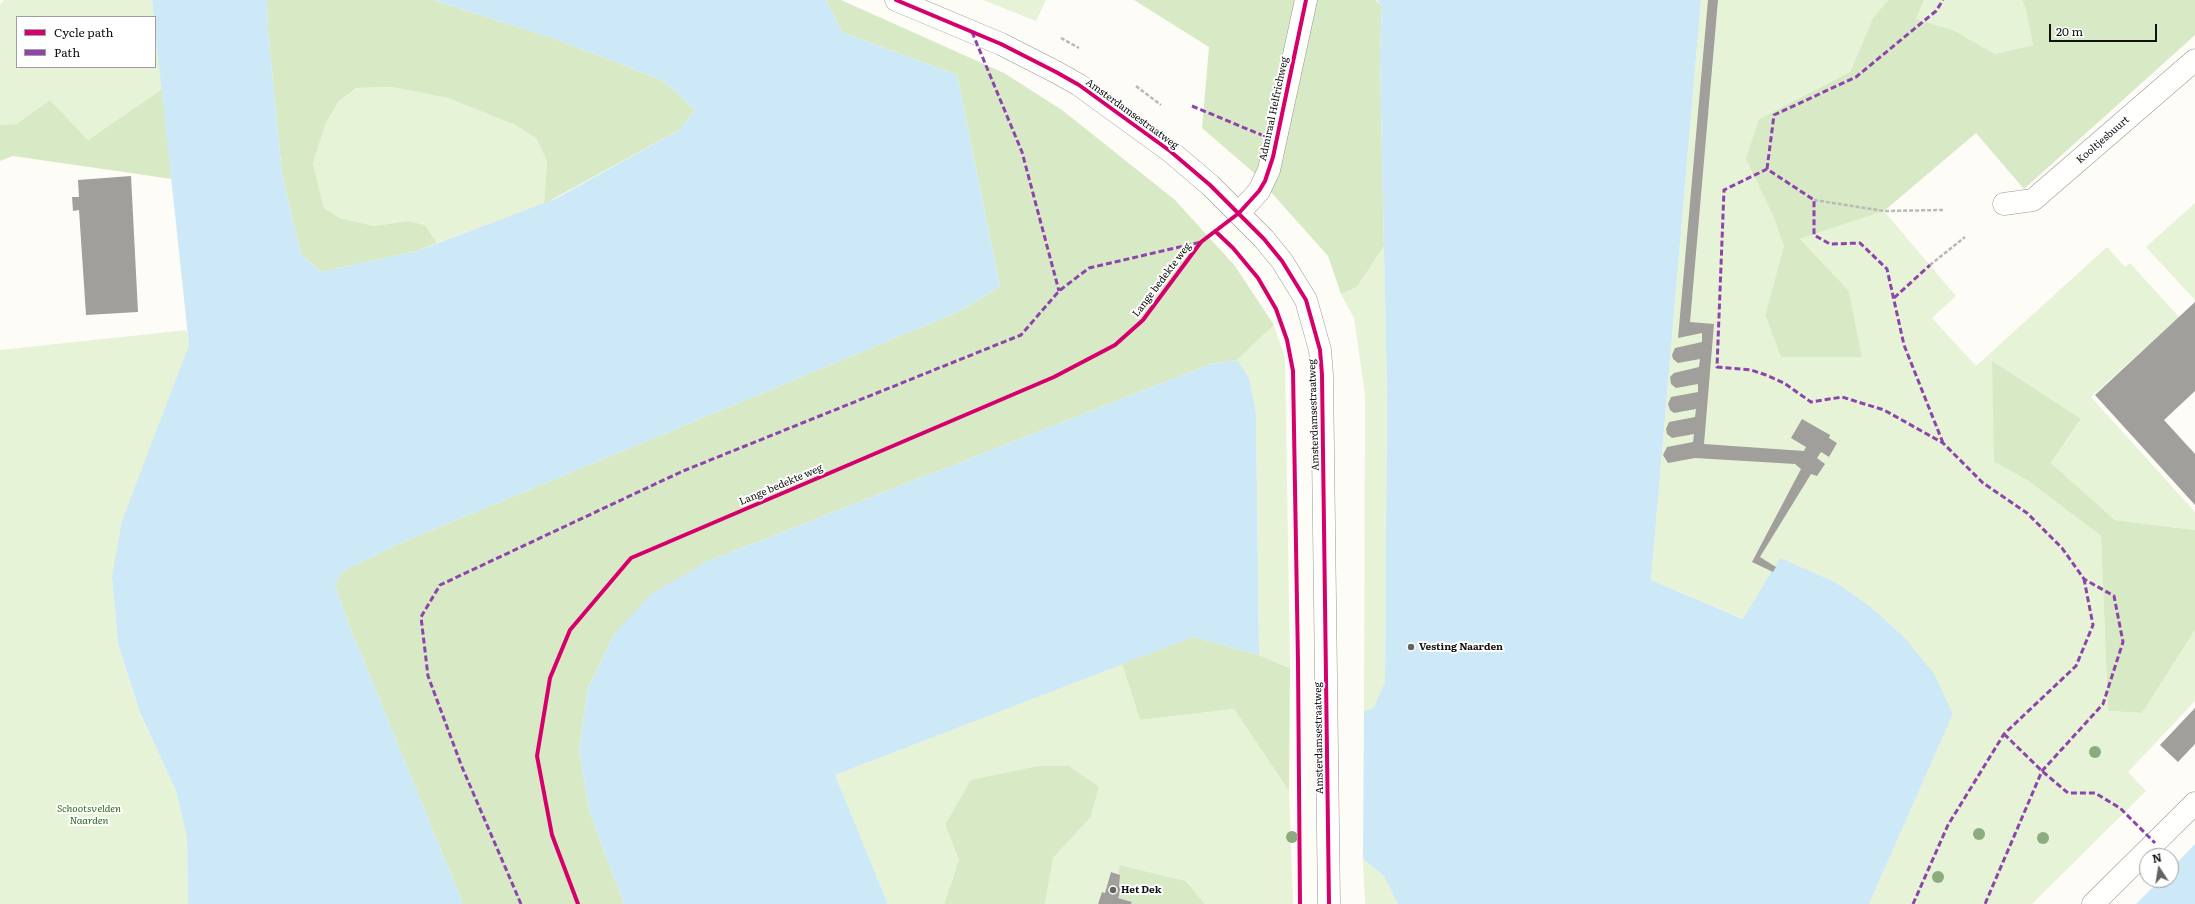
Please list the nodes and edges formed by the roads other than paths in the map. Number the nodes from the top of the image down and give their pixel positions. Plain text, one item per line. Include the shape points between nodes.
1 (896, 0) edge
2 (1306, 0) edge
3 (2195, 60) edge
4 (2004, 204) dead end
5 (1239, 213) junction
6 (2195, 803) edge
7 (1329, 904) edge
8 (2093, 904) edge

1 - 5 street, Amsterdamsestraatweg via 1030,57 1079,85 1170,151
2 - 5 street, Admiraal Helfrichweg via 1269,170 1259,191
3 - 4 street, Kooltjesbuurt via 2033,200
5 - 7 street, Amsterdamsestraatweg via 1282,261 1296,282 1306,300 1320,350
6 - 8 street

